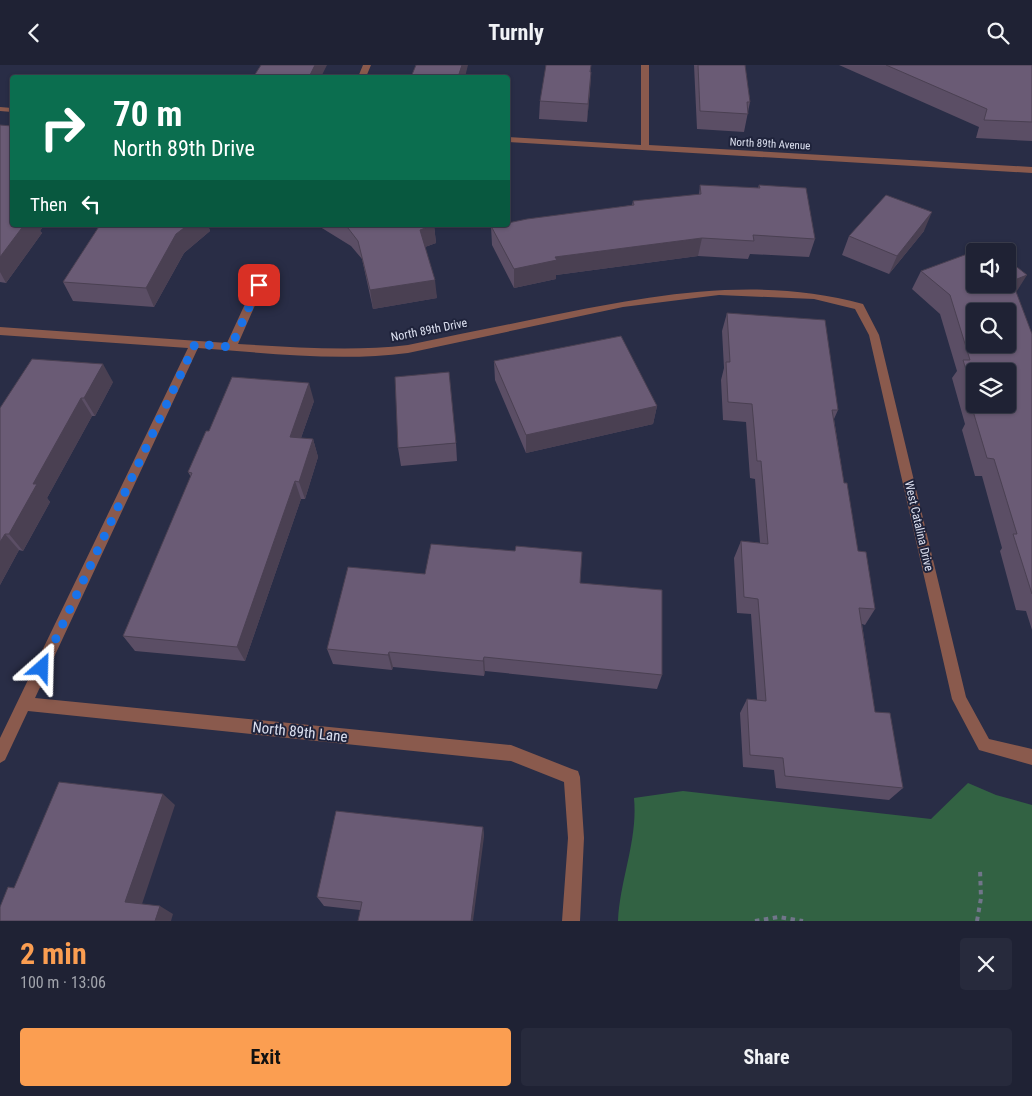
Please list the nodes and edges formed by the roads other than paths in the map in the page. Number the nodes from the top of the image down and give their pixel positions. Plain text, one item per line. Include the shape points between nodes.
1 (645, 65) edge
2 (510, 140) edge
3 (645, 148) junction
4 (1032, 170) edge
5 (266, 269) dead end
6 (859, 306) joint
7 (0, 331) edge
8 (195, 344) junction
9 (231, 347) junction
10 (24, 704) junction
11 (0, 755) edge
12 (1032, 757) edge
13 (571, 921) edge

1 - 3 street
2 - 3 street, North 89th Avenue
3 - 4 street, North 89th Avenue
5 - 9 street
6 - 9 street, North 89th Drive via 814,296 719,292 623,304 376,353 336,354
6 - 12 street, West Catalina Drive via 874,335 959,699 984,745
7 - 8 street, North 89th Drive
8 - 9 street, North 89th Drive
8 - 10 street
10 - 11 street
10 - 13 street, North 89th Lane via 511,753 572,777 576,839

